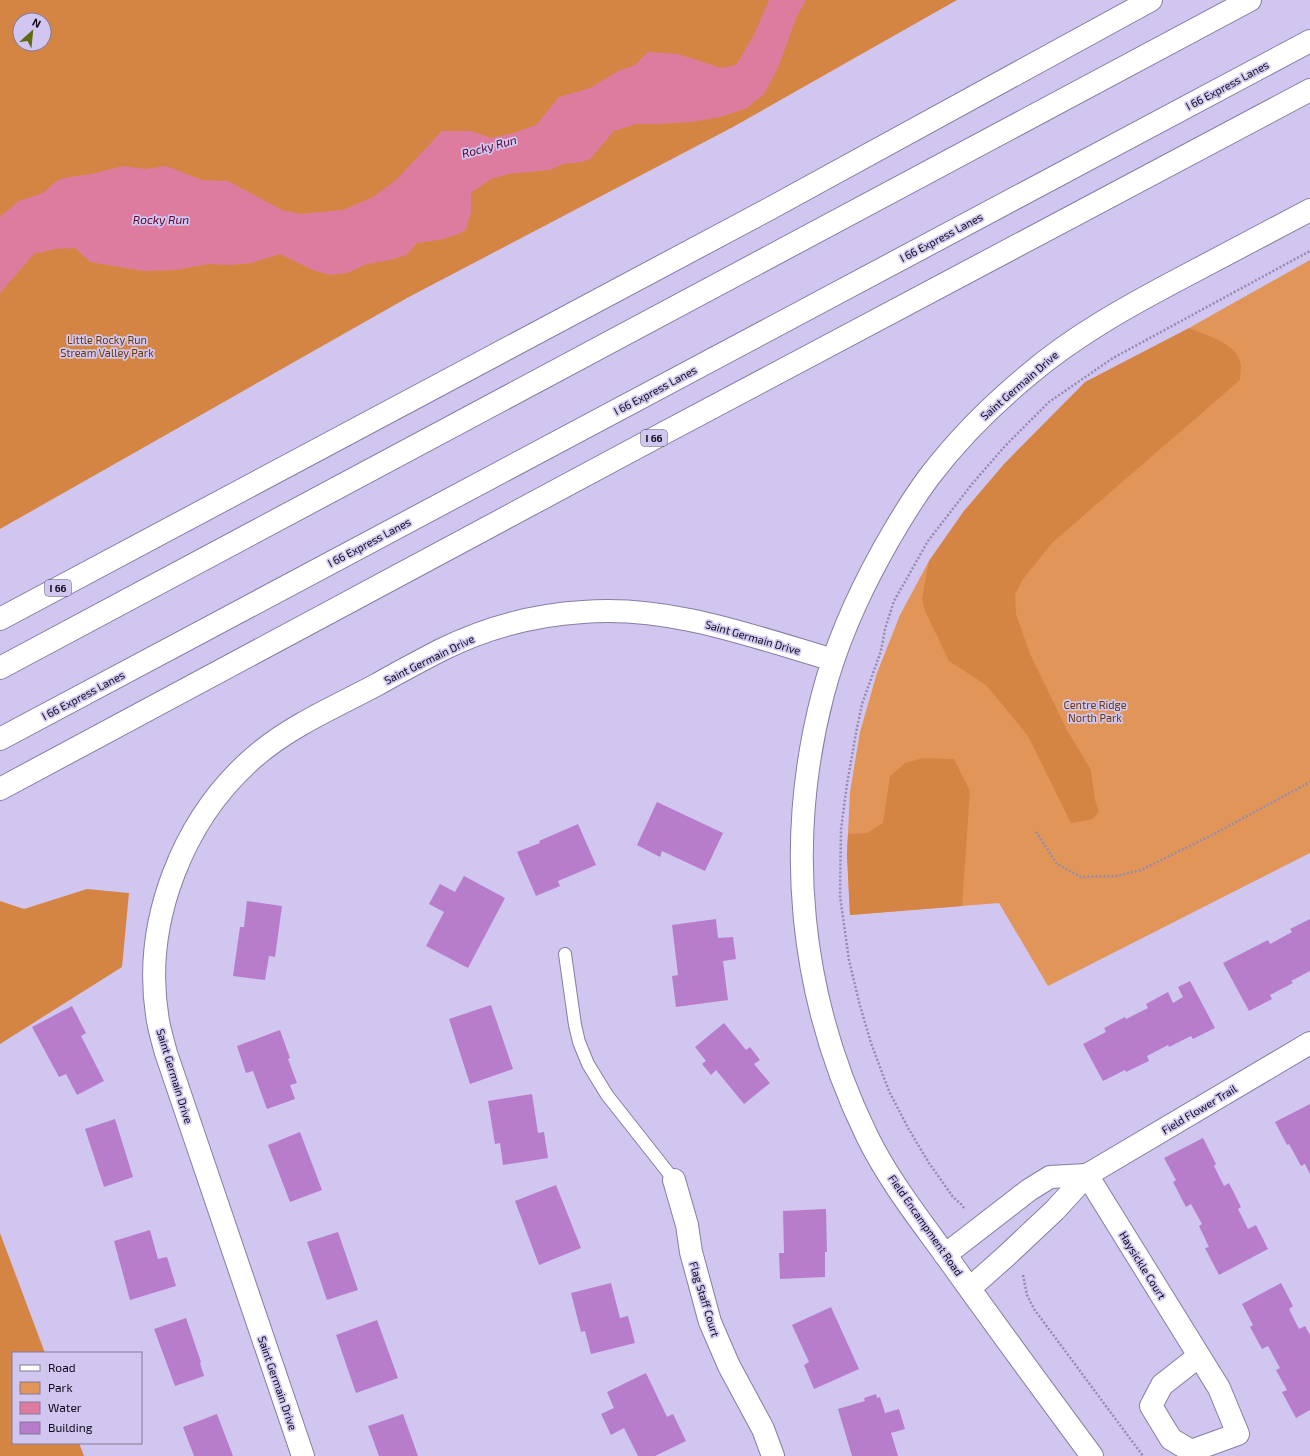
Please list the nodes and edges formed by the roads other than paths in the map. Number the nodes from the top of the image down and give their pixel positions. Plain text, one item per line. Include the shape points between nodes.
1 (1151, 0) edge
2 (1250, 0) edge
3 (1310, 41) edge
4 (1310, 90) edge
5 (1310, 210) edge
6 (0, 619) edge
7 (834, 660) junction
8 (0, 668) edge
9 (0, 739) edge
10 (0, 789) edge
11 (565, 954) dead end
12 (1310, 1043) edge
13 (1087, 1175) junction
14 (674, 1180) joint
15 (945, 1255) junction
16 (970, 1288) junction
17 (1199, 1356) dead end
18 (303, 1456) edge
19 (774, 1456) edge
20 (1092, 1456) edge

1 - 6 main road, I 66 via 769,209
2 - 8 main road
3 - 9 main road, I 66 Express Lanes
4 - 10 main road, I 66 via 642,444
5 - 7 main road, Saint Germain Drive via 1120,311 1069,343 993,405 928,478 896,527 866,581
7 - 15 main road, Field Encampment Road via 823,693 804,803 804,912 812,970 838,1070 868,1138 902,1195
7 - 18 main road, Saint Germain Drive via 705,623 652,613 584,612 512,624 443,649 287,732 235,775 210,804 183,850 160,919 155,968 158,1021 166,1053
11 - 14 lane via 575,1025 588,1064 607,1095
12 - 13 main road, Field Flower Trail
13 - 15 main road, Field Flower Trail via 1050,1177 1029,1190
13 - 16 main road, Field Flower Trail via 1055,1210
13 - 17 main road, Haysickle Court
14 - 19 main road, Flag Staff Court via 710,1322
15 - 16 main road, Field Encampment Road
16 - 20 main road, Field Encampment Road

